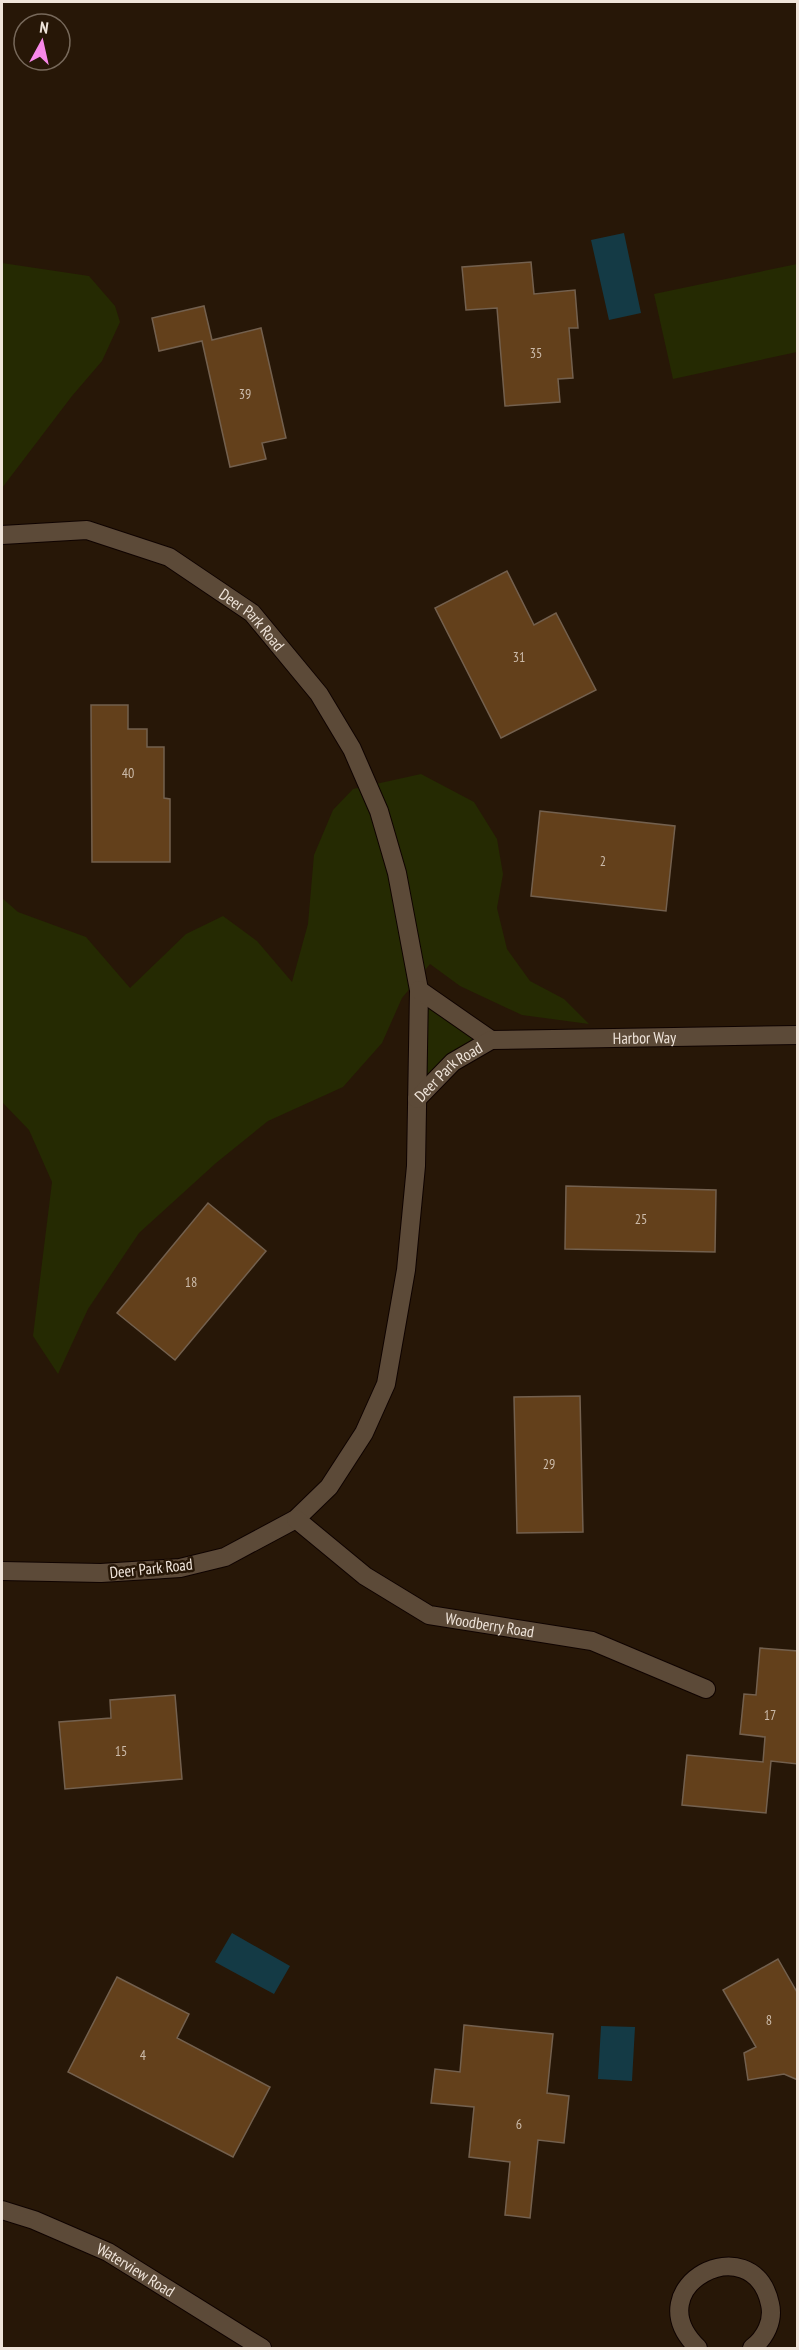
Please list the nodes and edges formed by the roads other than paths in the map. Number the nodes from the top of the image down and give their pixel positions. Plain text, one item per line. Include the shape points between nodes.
1 (2, 536) edge
2 (419, 990) junction
3 (798, 1035) edge
4 (491, 1040) junction
5 (417, 1100) junction
6 (296, 1519) junction
7 (2, 1571) edge
8 (706, 1689) dead end
9 (2, 2210) edge
10 (689, 2345) edge
11 (262, 2349) edge
12 (752, 2349) edge

1 - 2 street, Deer Park Road via 87,530 169,556 252,613 319,694 370,790 397,873
2 - 4 street, Deer Park Road
2 - 5 street
3 - 4 street, Harbor Way
4 - 5 street, Deer Park Road via 453,1062
5 - 6 street, Deer Park Road via 416,1166 406,1270 386,1384 364,1433 329,1487
6 - 7 street, Deer Park Road via 225,1557 180,1568 101,1573
6 - 8 street, Woodberry Road via 365,1576 429,1615 592,1641
9 - 11 street, Waterview Road via 108,2252
10 - 12 street via 681,2326 682,2295 702,2271 732,2266 760,2281 771,2308 765,2336

